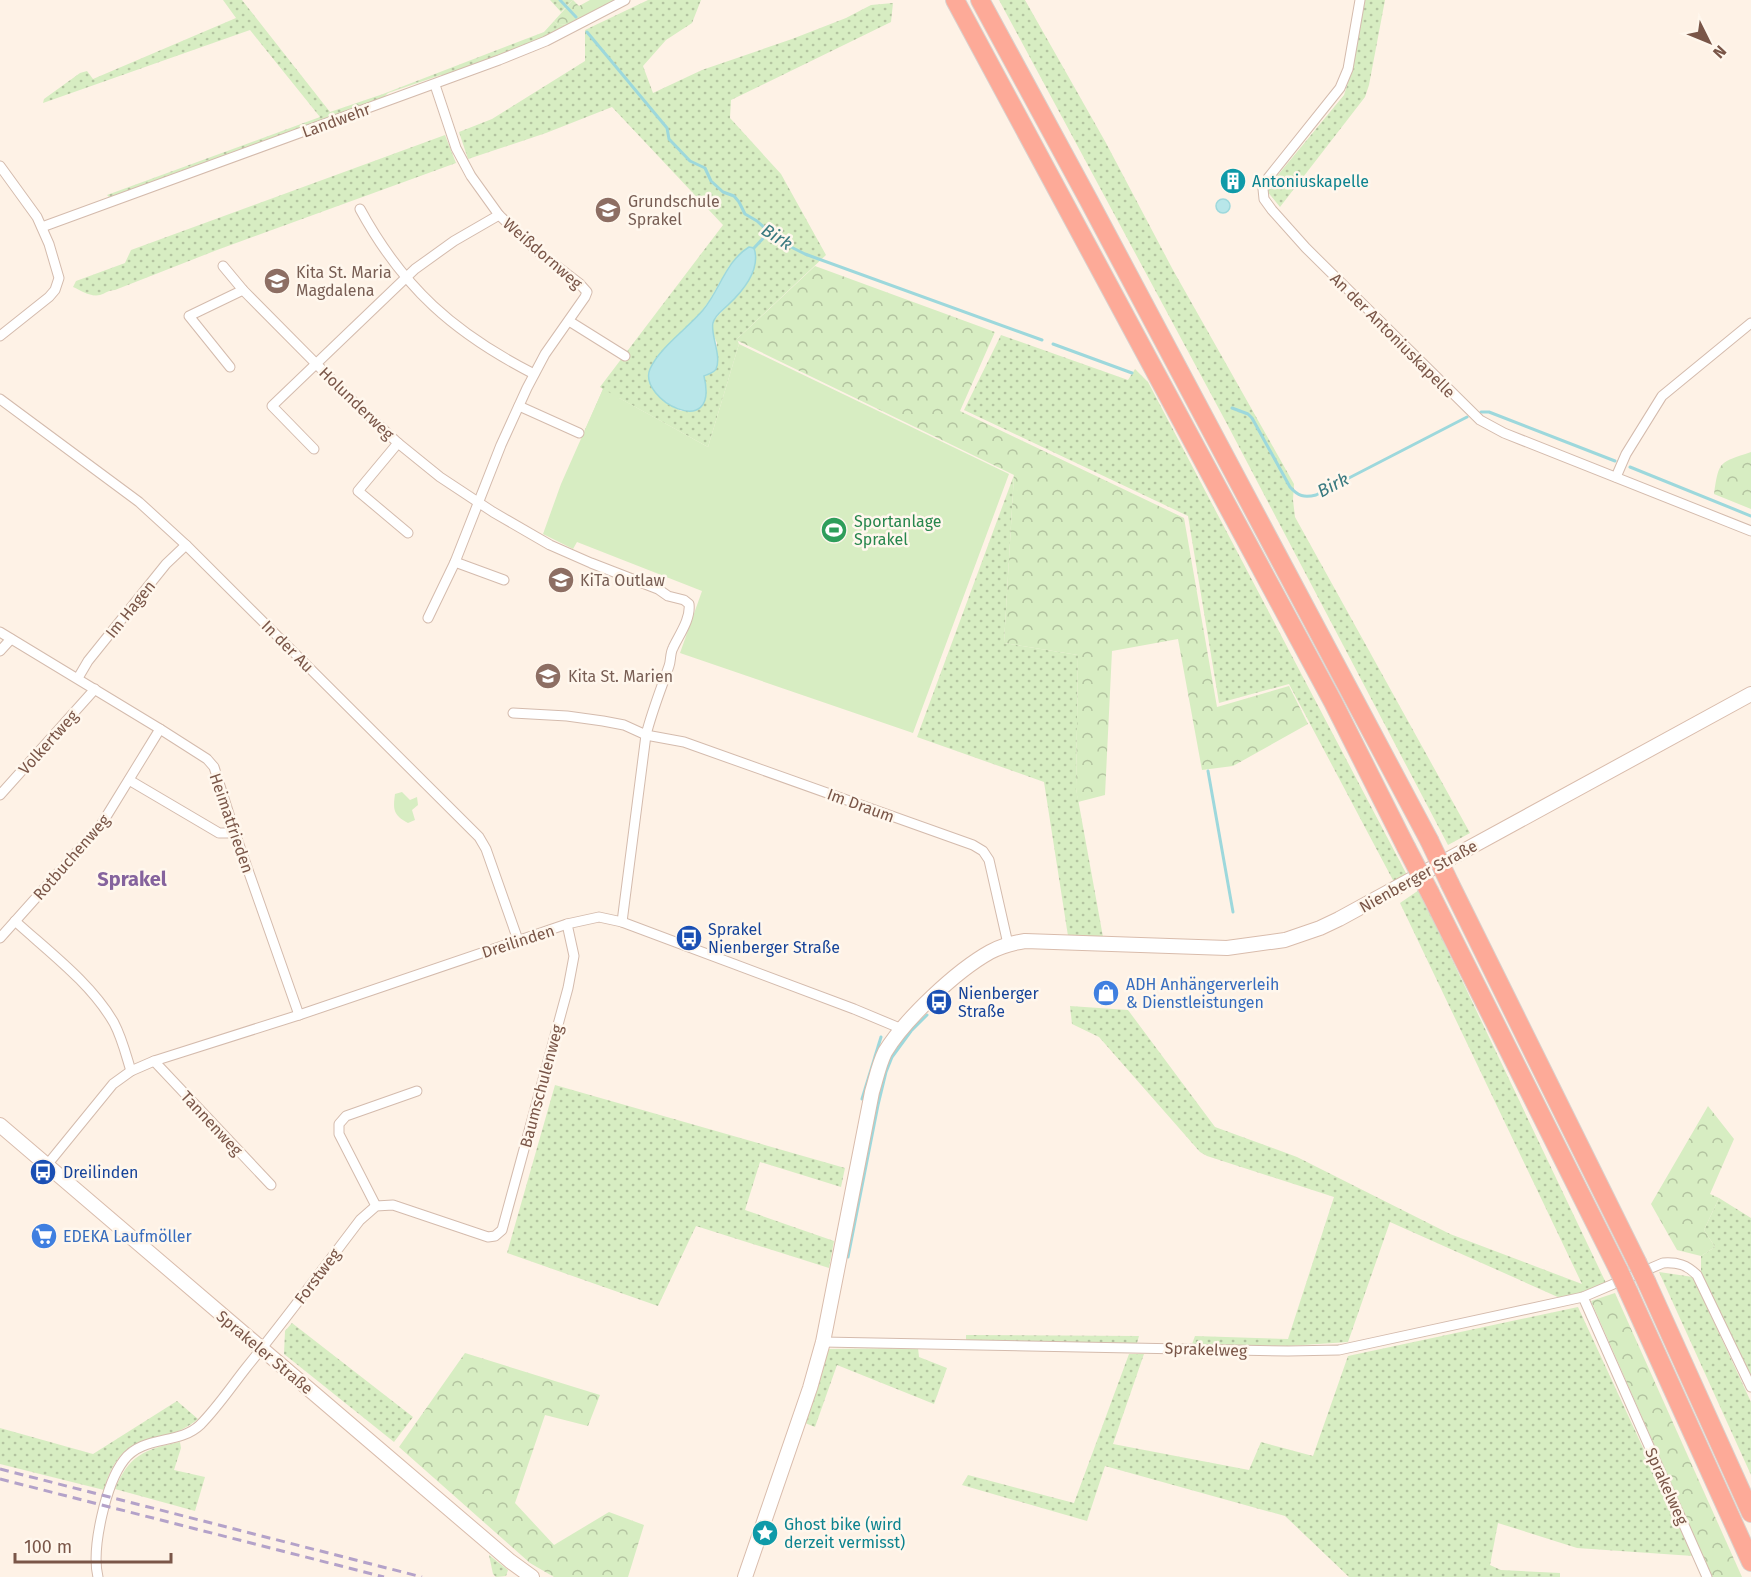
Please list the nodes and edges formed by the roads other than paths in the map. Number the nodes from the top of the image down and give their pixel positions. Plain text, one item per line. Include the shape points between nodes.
1 (625, 0) edge
2 (955, 0) edge
3 (980, 0) edge
4 (1360, 0) edge
5 (435, 85) junction
6 (0, 166) edge
7 (360, 208) dead end
8 (499, 214) junction
9 (42, 227) junction
10 (223, 266) dead end
11 (406, 278) junction
12 (243, 290) junction
13 (569, 321) junction
14 (1751, 323) edge
15 (0, 336) edge
16 (625, 356) dead end
17 (316, 363) junction
18 (230, 367) dead end
19 (534, 374) junction
20 (0, 399) edge
21 (519, 406) junction
22 (579, 433) dead end
23 (398, 443) junction
24 (314, 449) dead end
25 (1617, 474) junction
26 (478, 503) junction
27 (1751, 531) edge
28 (408, 533) dead end
29 (186, 545) junction
30 (454, 562) junction
31 (504, 580) dead end
32 (428, 618) dead end
33 (0, 632) edge
34 (11, 639) junction
35 (0, 651) edge
36 (78, 678) junction
37 (95, 689) junction
38 (1751, 694) edge
39 (513, 713) dead end
40 (160, 729) junction
41 (646, 735) junction
42 (129, 780) junction
43 (0, 795) edge
44 (235, 833) junction
45 (15, 921) junction
46 (622, 922) junction
47 (567, 924) junction
48 (0, 938) edge
49 (518, 940) junction
50 (1008, 944) junction
51 (299, 1015) junction
52 (902, 1029) junction
53 (154, 1061) junction
54 (131, 1071) junction
55 (417, 1091) dead end
56 (0, 1125) edge
57 (47, 1165) junction
58 (271, 1185) dead end
59 (376, 1206) junction
60 (1583, 1298) junction
61 (823, 1342) junction
62 (261, 1349) junction
63 (1751, 1387) edge
64 (1751, 1513) edge
65 (1751, 1562) edge
66 (98, 1577) edge
67 (532, 1577) edge
68 (746, 1577) edge
69 (1707, 1577) edge

1 - 5 street, Landwehr via 546,41
2 - 65 highway, bridge via 1328,692 1619,1271
3 - 64 highway, bridge via 1429,840 1647,1282
4 - 25 street, An der Antoniuskapelle via 1348,69 1340,88 1268,178 1264,199 1306,248 1480,420 1504,433
5 - 8 street via 456,148
5 - 9 street, Landwehr
6 - 9 street
7 - 11 street
8 - 11 street via 442,248
8 - 13 street, Weißdornweg via 585,290 585,297
9 - 15 street via 59,278 55,290
10 - 12 street, Holunderweg
11 - 17 street
11 - 19 street via 468,336
12 - 17 street, Holunderweg
12 - 18 street via 189,316
13 - 16 street
13 - 19 street, Weißdornweg
14 - 25 street via 1662,396
17 - 23 street, Holunderweg
17 - 24 street, Holunderweg via 272,406
19 - 21 street, Weißdornweg
20 - 29 street, In der Au via 139,502
21 - 22 street
21 - 26 street, Weißdornweg
23 - 26 street, Holunderweg
23 - 28 street, Holunderweg via 358,491
25 - 27 street, An der Antoniuskapelle
26 - 30 street
26 - 41 street, Holunderweg via 550,545 687,602 690,610 673,648
29 - 36 street, Im Hagen via 166,564
29 - 49 street, In der Au via 479,837
30 - 31 street
30 - 32 street
33 - 34 street, Heimatfrieden
34 - 35 street
34 - 36 street, Heimatfrieden
36 - 37 street, Heimatfrieden
37 - 40 street, Heimatfrieden
37 - 43 street, Volkertweg
38 - 50 street, Nienberger Straße via 1302,935 1227,948 1025,940
39 - 41 street, Im Draum via 603,721
40 - 42 street, Rotbuchenweg
40 - 44 street, Heimatfrieden via 214,767
41 - 46 street
41 - 50 street, Im Draum via 708,750 979,848 991,866
42 - 44 street via 219,834
42 - 45 street, Rotbuchenweg via 101,825
44 - 51 street, Heimatfrieden
45 - 48 street, Rotbuchenweg
45 - 54 street via 75,975 113,1022
46 - 47 street, Dreilinden via 599,917
46 - 52 street, Dreilinden
47 - 49 street, Dreilinden
47 - 59 street, Baumschulenweg via 574,956 568,988 502,1230 488,1237 393,1205
49 - 51 street, Dreilinden
50 - 52 street, Nienberger Straße via 975,962
51 - 53 street, Dreilinden
52 - 61 street, Nienberger Straße via 884,1054 872,1092
53 - 54 street, Dreilinden
53 - 58 street, Tannenweg
54 - 57 street, Dreilinden via 113,1084
55 - 59 street via 346,1116 339,1124 339,1134
56 - 57 street, Sprakeler Straße
57 - 62 street, Sprakeler Straße
59 - 62 street, Forstweg via 360,1220
60 - 61 street, Sprakelweg via 1339,1350
60 - 63 street, Sprakelweg via 1663,1263 1680,1263 1702,1283
60 - 69 street, Sprakelweg
61 - 68 street, Nienberger Straße
62 - 66 street, Forstweg via 200,1426 183,1436 146,1445 125,1458 113,1475 109,1490 96,1551
62 - 67 street, Sprakeler Straße

